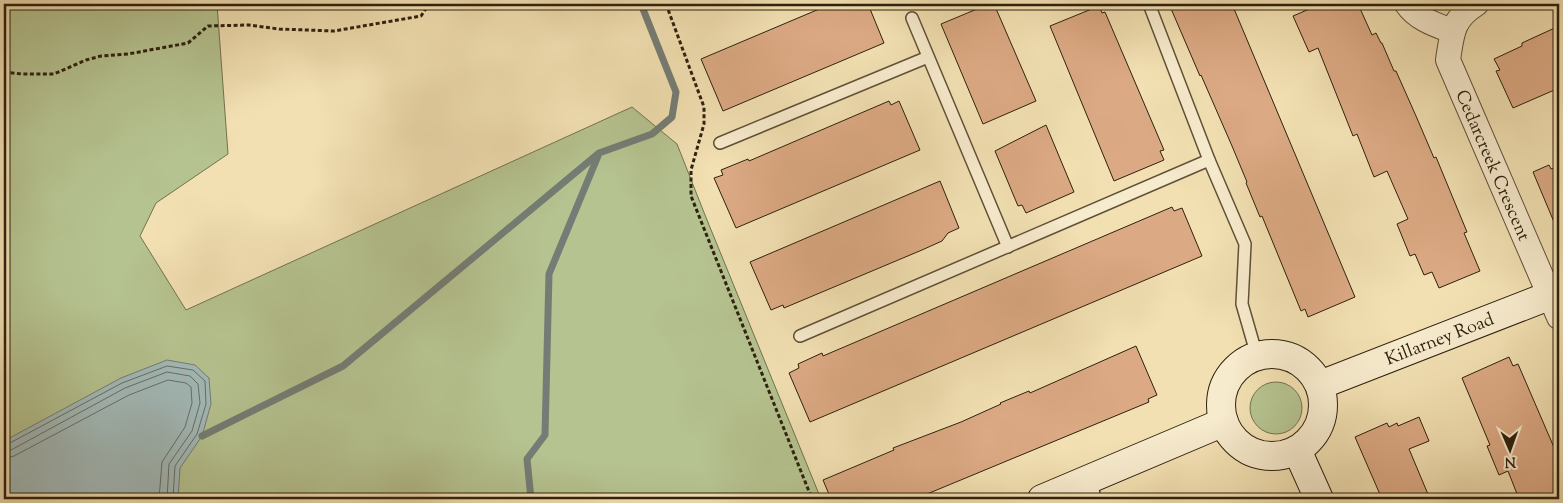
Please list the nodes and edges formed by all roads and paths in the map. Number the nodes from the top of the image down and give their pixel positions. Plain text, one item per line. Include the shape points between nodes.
1 (429, 4) edge
2 (666, 4) edge
3 (1149, 4) edge
4 (1407, 4) edge
5 (1476, 4) edge
6 (912, 18) dead end
7 (1452, 31) junction
8 (928, 57) junction
9 (4, 72) edge
10 (720, 143) dead end
11 (1210, 160) junction
12 (1008, 247) junction
13 (1556, 301) edge
14 (800, 336) dead end
15 (1257, 356) junction
16 (1320, 385) junction
17 (1224, 422) junction
18 (1297, 450) junction
19 (1093, 489) edge
20 (812, 499) edge
21 (1042, 499) edge
22 (1319, 499) edge

1 - 9 path via 421,16 334,31 250,25 208,26 188,43 101,56 54,74
2 - 20 path via 704,107 704,124 691,170 692,196
3 - 11 lane
4 - 7 street via 1421,18
5 - 7 street, Cedarcreek Crescent via 1463,13
6 - 8 lane
7 - 13 street, Cedarcreek Crescent via 1448,60
8 - 10 lane
8 - 12 lane
11 - 12 lane
11 - 15 lane via 1245,244 1242,304
12 - 14 lane
13 - 16 street, Killarney Road
15 - 16 street via 1287,356 1310,370
15 - 17 street via 1241,365 1229,378 1222,394
16 - 18 street via 1324,407 1320,424 1311,439
17 - 18 street via 1241,446 1257,454 1275,456
17 - 19 street
18 - 22 street
19 - 21 street

